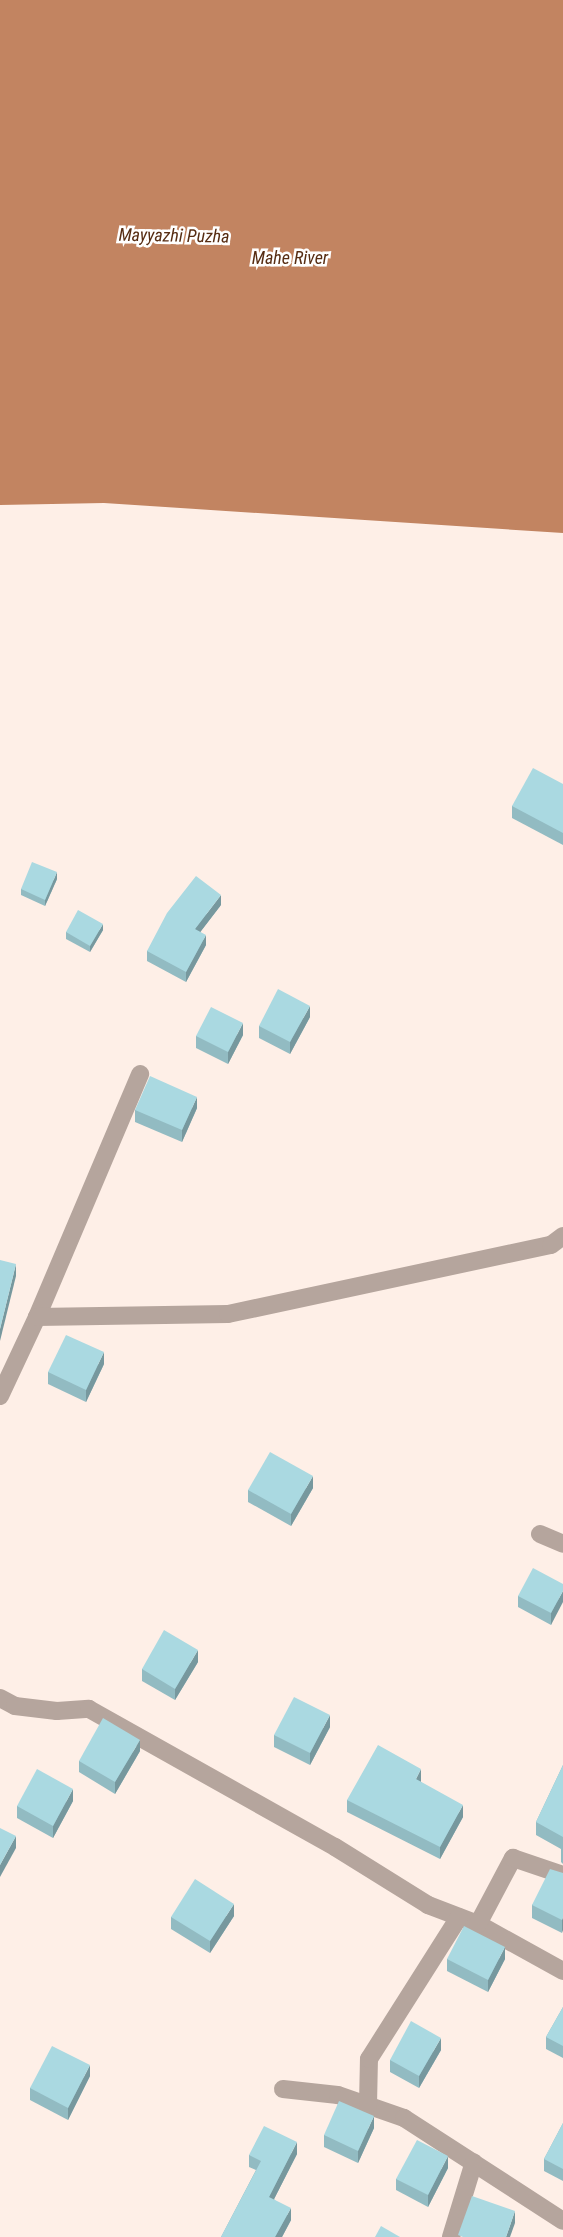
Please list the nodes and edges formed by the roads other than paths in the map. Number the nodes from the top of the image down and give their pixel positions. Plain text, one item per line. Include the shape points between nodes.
1 (140, 1074) dead end
2 (563, 1236) edge
3 (37, 1317) junction
4 (0, 1396) edge
5 (540, 1534) dead end
6 (563, 1544) edge
7 (0, 1698) edge
8 (563, 1875) edge
9 (459, 1917) junction
10 (478, 1923) junction
11 (563, 1971) edge
12 (283, 2089) dead end
13 (368, 2105) junction
14 (474, 2162) junction
15 (563, 2221) edge
16 (450, 2237) edge

1 - 3 street
2 - 3 street via 551,1245 228,1314
3 - 4 street
5 - 6 street
7 - 9 street via 25,1708 57,1712 89,1709 335,1847 428,1905
8 - 10 street via 513,1858
9 - 10 street
9 - 13 street via 369,2059
10 - 11 street
12 - 13 street via 338,2095
13 - 14 street via 404,2118
14 - 15 street
14 - 16 street

